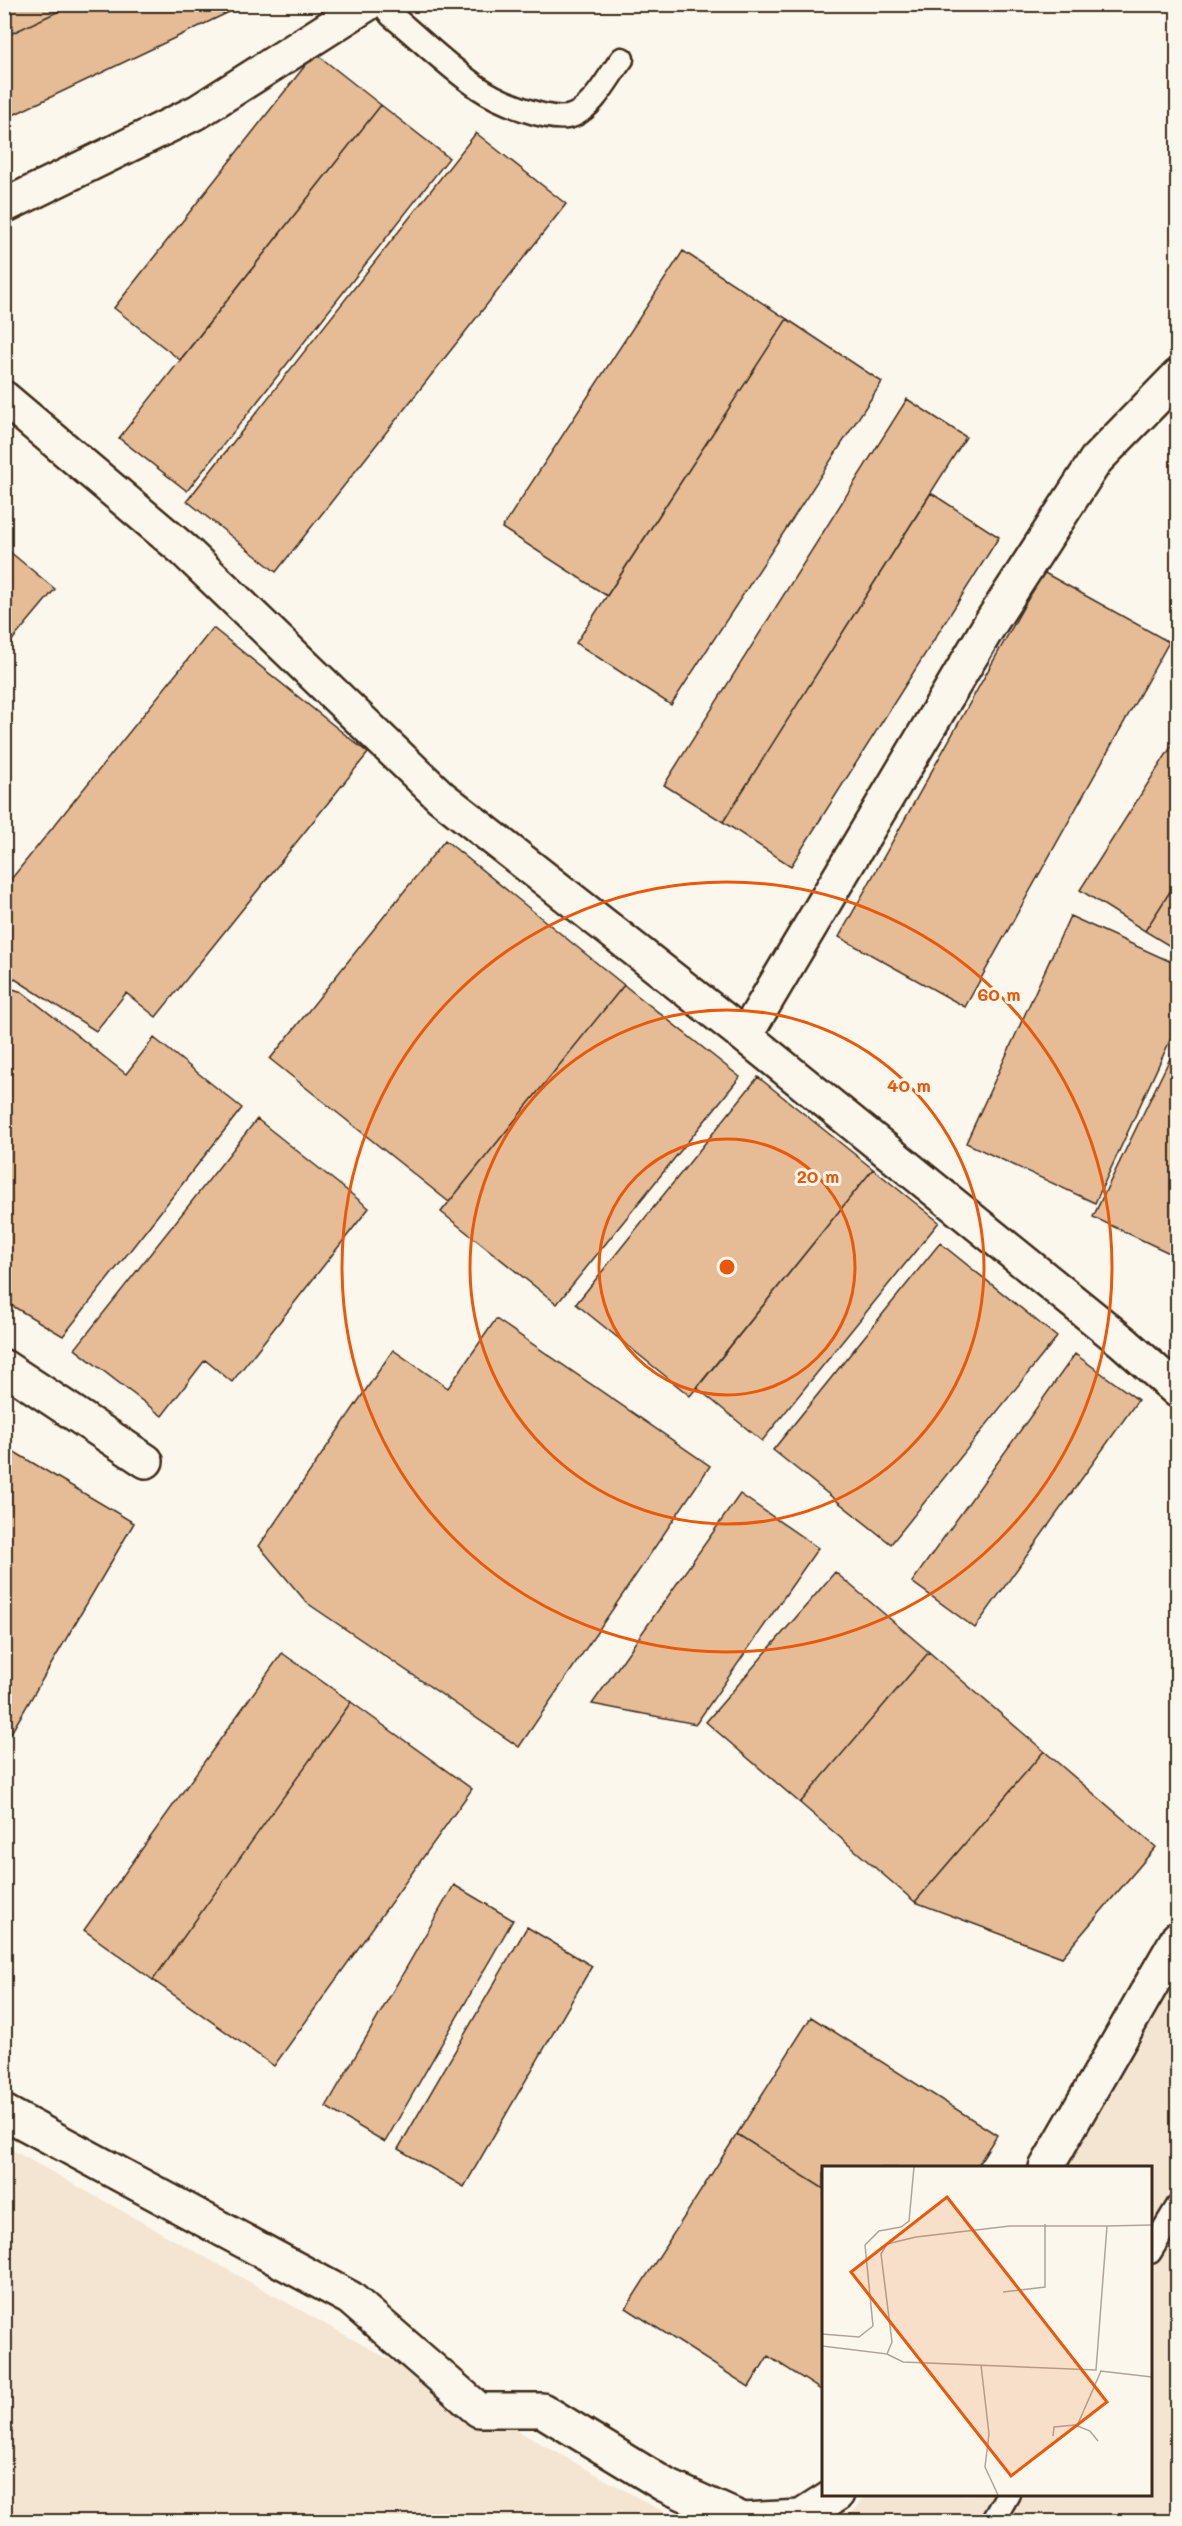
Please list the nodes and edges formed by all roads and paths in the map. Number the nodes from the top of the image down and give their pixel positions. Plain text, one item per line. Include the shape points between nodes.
1 (367, 4) edge
2 (383, 4) edge
3 (622, 59) dead end
4 (4, 206) edge
5 (1178, 376) edge
6 (4, 398) edge
7 (745, 1036) junction
8 (4, 1367) edge
9 (1178, 1391) edge
10 (146, 1461) dead end
11 (1178, 1938) edge
12 (4, 2112) edge
13 (1047, 2166) edge
14 (1178, 2206) edge
15 (1152, 2249) edge
16 (834, 2496) edge
17 (1007, 2496) edge
18 (992, 2522) edge

1 - 4 street via 199,111
2 - 3 lane via 391,15 480,89 557,119 583,110
5 - 7 street via 1096,460 990,624
6 - 7 street via 186,550 441,797
7 - 9 street via 1123,1342
8 - 10 street
11 - 13 street
12 - 16 street via 350,2298 479,2410 542,2410 665,2485 743,2520 801,2517
14 - 15 lane
17 - 18 lane

